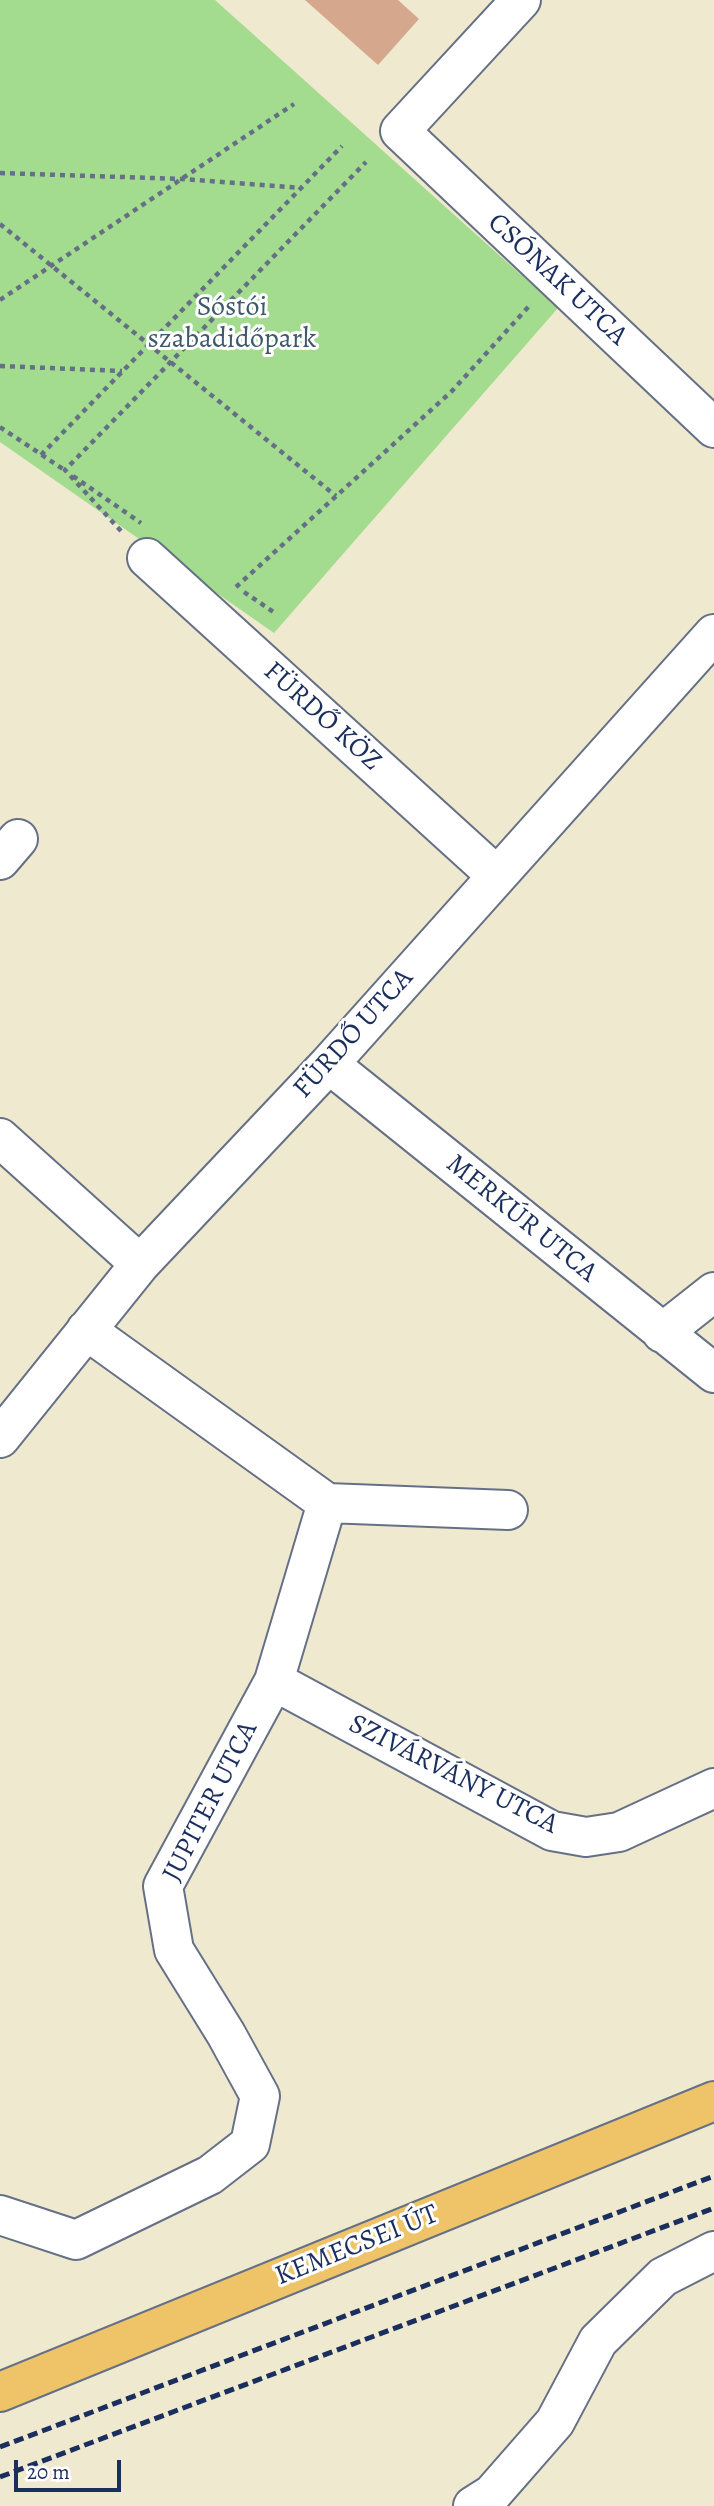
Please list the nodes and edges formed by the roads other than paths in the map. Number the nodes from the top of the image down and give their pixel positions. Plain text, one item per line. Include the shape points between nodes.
1 (521, 0) edge
2 (714, 429) edge
3 (147, 558) road end
4 (714, 634) edge
5 (497, 876) junction
6 (329, 1064) junction
7 (0, 1138) edge
8 (140, 1264) junction
9 (714, 1292) edge
10 (86, 1330) junction
11 (662, 1333) junction
12 (714, 1373) edge
13 (0, 1438) edge
14 (327, 1503) junction
15 (508, 1510) dead end
16 (274, 1681) junction
17 (714, 1788) edge
18 (714, 2101) edge
19 (0, 2215) edge
20 (714, 2251) edge
21 (0, 2392) edge
22 (473, 2506) edge

1 - 2 street, CSÓNAK UTCA via 400,131
3 - 5 street, FÜRDŐ KÖZ
4 - 5 street, FÜRDŐ UTCA
5 - 6 street, FÜRDŐ UTCA
6 - 8 street, FÜRDŐ UTCA
6 - 11 street, MERKÚR UTCA
7 - 8 street
8 - 10 street, FÜRDŐ UTCA
9 - 11 street
10 - 13 street, FÜRDŐ UTCA
10 - 14 street
11 - 12 street, MERKÚR UTCA
14 - 15 street
14 - 16 street, JUPITER UTCA
16 - 17 street, SZIVÁRVÁNY UTCA via 552,1831 586,1837 619,1832
16 - 19 street, JUPITER UTCA via 163,1886 174,1950 260,2096 250,2144 210,2175 76,2240
18 - 21 main road, KEMECSEI ÚT
20 - 22 street via 663,2277 598,2341 555,2422 492,2494

